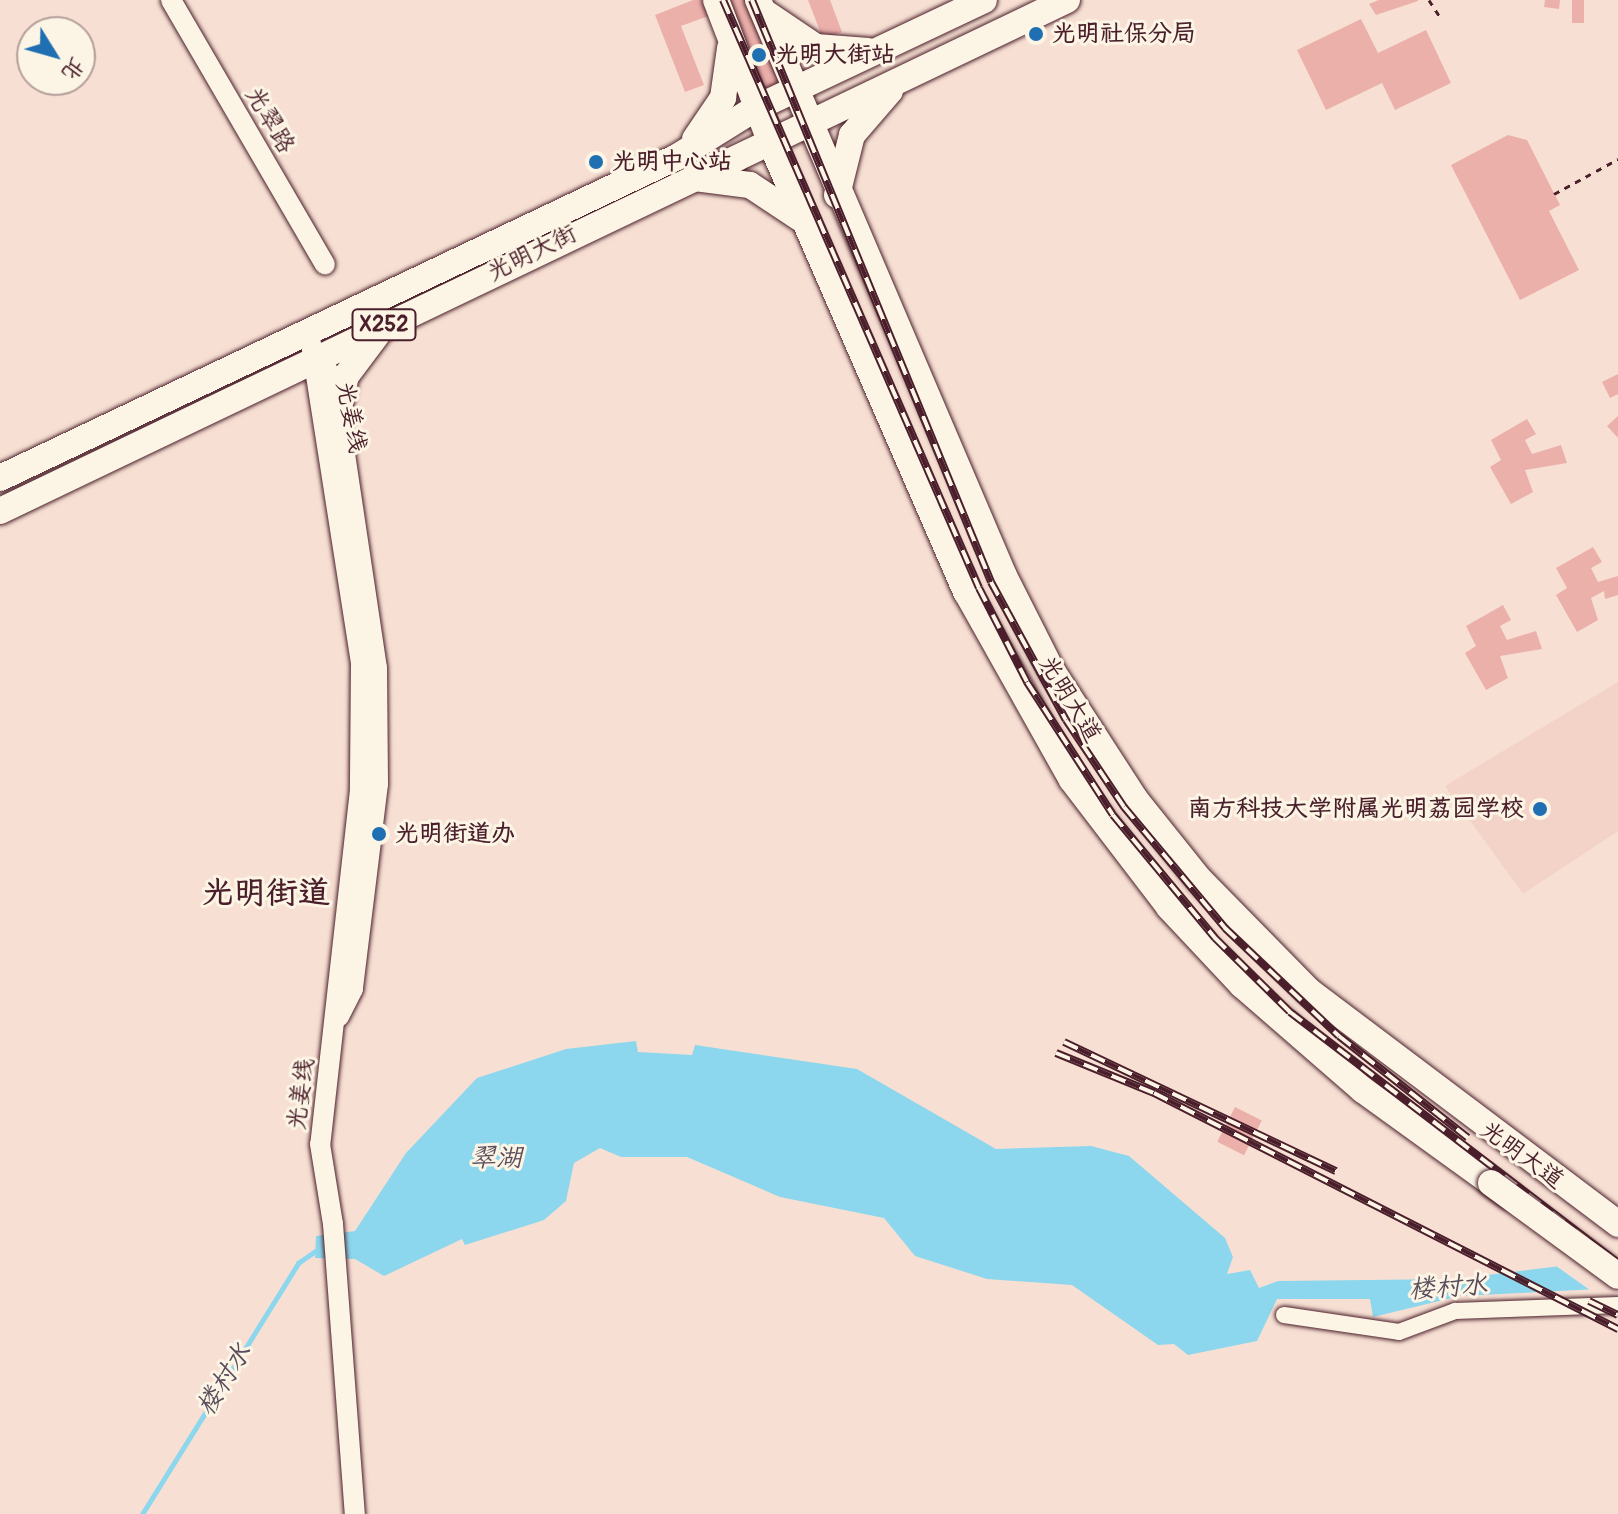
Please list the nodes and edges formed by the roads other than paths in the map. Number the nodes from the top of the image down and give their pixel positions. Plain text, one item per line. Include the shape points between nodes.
1 (171, 0) edge
2 (716, 0) edge
3 (984, 0) edge
4 (1067, 0) edge
5 (760, 4) edge
6 (730, 37) junction
7 (883, 48) junction
8 (908, 76) junction
9 (793, 90) junction
10 (756, 108) junction
11 (806, 124) junction
12 (770, 141) junction
13 (680, 168) junction
14 (837, 195) junction
15 (805, 222) junction
16 (325, 265) dead end
17 (388, 322) junction
18 (309, 331) junction
19 (317, 357) junction
20 (339, 408) junction
21 (0, 478) edge
22 (0, 511) edge
23 (339, 1018) junction
24 (1491, 1183) dead end
25 (1618, 1224) edge
26 (1582, 1249) dead end
27 (1618, 1276) edge
28 (1618, 1305) edge
29 (1284, 1315) dead end
30 (355, 1514) edge

1 - 16 street, 光翠路
2 - 6 main road, 光明大道
3 - 7 main road, 光明大街
4 - 8 main road, 光明大街
5 - 7 main road via 816,47
5 - 9 main road, 光明大道
6 - 10 main road, 光明大道
6 - 13 main road via 723,98
7 - 9 main road, 光明大街
8 - 11 main road, 光明大街
8 - 14 main road via 860,122
9 - 10 main road, 光明大街
9 - 11 main road, 光明大道
10 - 12 main road, 光明大道
10 - 13 main road, 光明大街
11 - 12 main road, 光明大街 / X252
11 - 14 main road, 光明大道
12 - 13 main road, 光明大街 / X252
12 - 15 main road, 光明大道
13 - 15 main road via 750,185
13 - 17 main road, 光明大街 / X252
13 - 18 main road, 光明大街
14 - 25 main road, 光明大道 via 1026,623 1135,799 1217,900 1309,991
15 - 26 main road, 光明大道 via 990,641 1110,834 1205,947 1281,1022
17 - 19 main road, 光明大街 / X252
17 - 20 main road via 346,376
18 - 19 street, 光姜线
18 - 21 main road, 光明大街
19 - 20 street, 光姜线
19 - 22 main road, 光明大街 / X252
19 - 23 street, 光姜线 via 343,518 363,715 335,988
20 - 23 street, 光姜线 via 361,531 379,716 353,989
23 - 30 street, 光姜线 via 320,1144 333,1224
24 - 27 main road, 光明大道, bridge
28 - 29 street via 1455,1311 1399,1332

